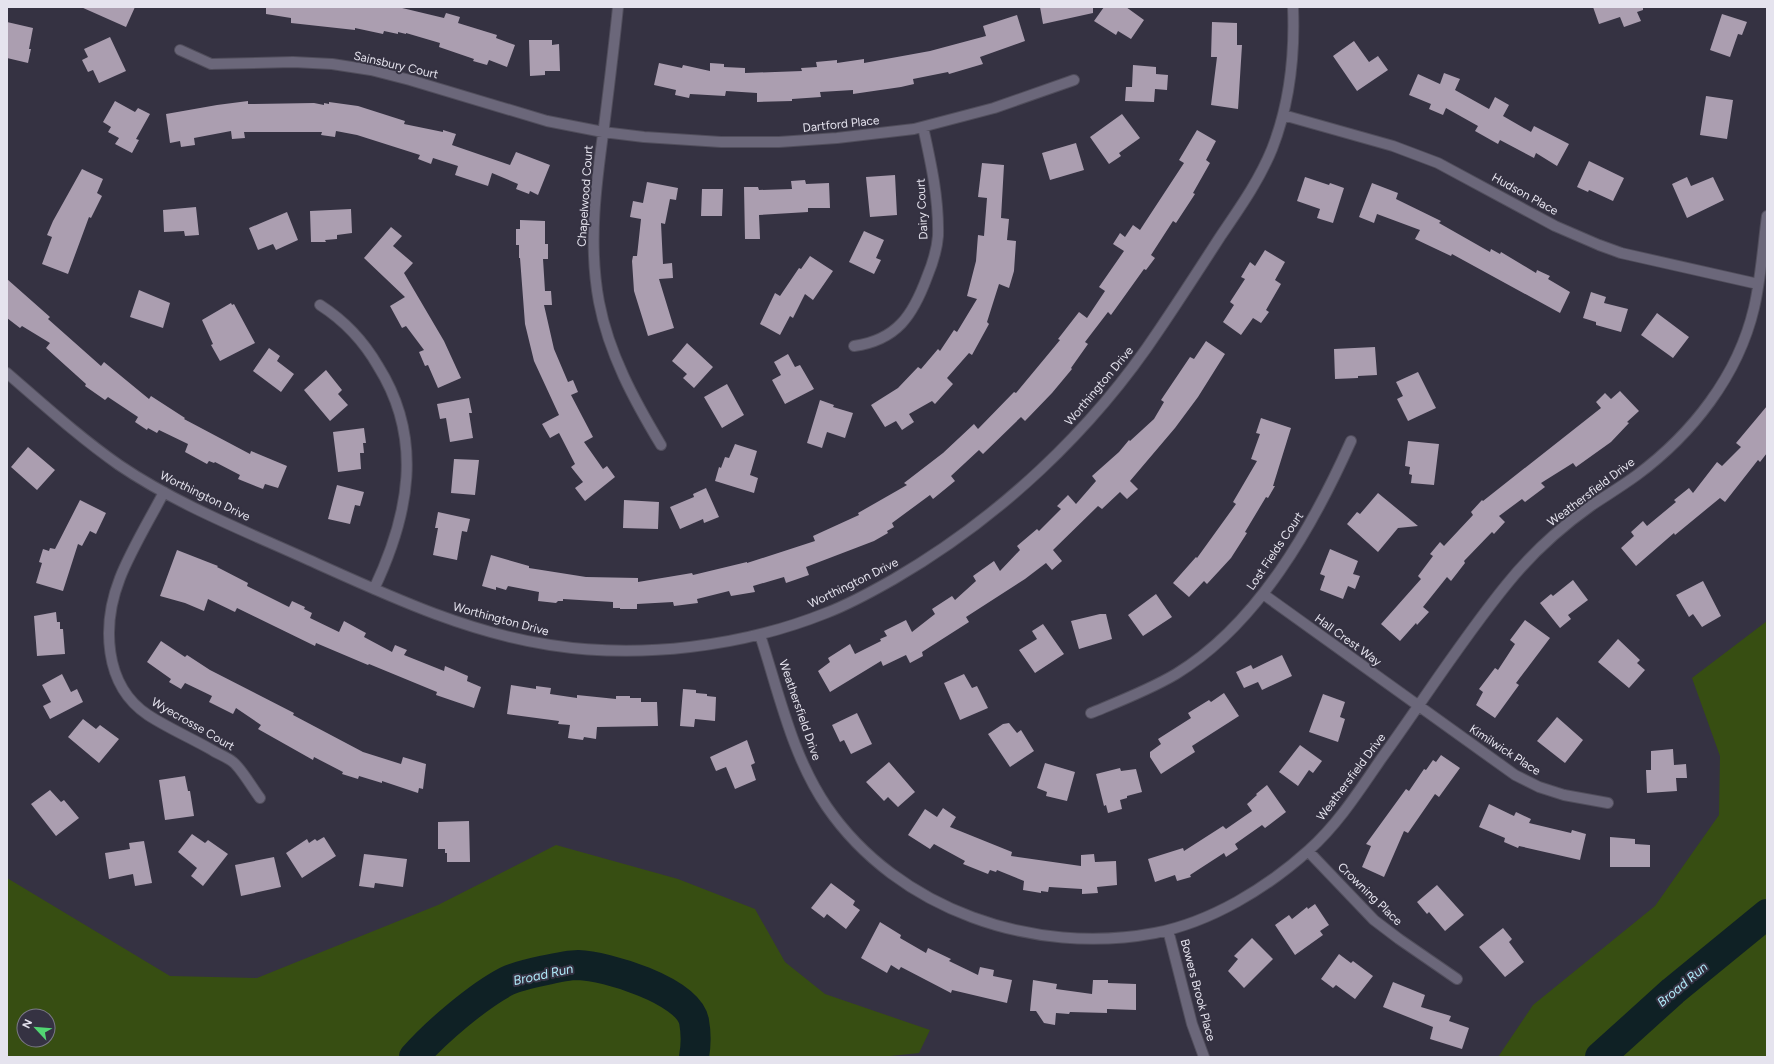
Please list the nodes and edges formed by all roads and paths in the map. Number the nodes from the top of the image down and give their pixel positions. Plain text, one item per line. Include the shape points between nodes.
1 (618, 7) edge
2 (1293, 7) edge
3 (180, 50) dead end
4 (1074, 80) dead end
5 (1283, 115) junction
6 (923, 127) junction
7 (603, 132) junction
8 (1767, 216) edge
9 (1758, 284) junction
10 (320, 305) dead end
11 (854, 346) dead end
12 (7, 373) edge
13 (1352, 441) dead end
14 (661, 446) dead end
15 (164, 492) junction
16 (374, 589) junction
17 (1262, 594) junction
18 (760, 635) junction
19 (1418, 707) junction
20 (1091, 713) dead end
21 (260, 798) dead end
22 (1608, 803) dead end
23 (1308, 851) junction
24 (1168, 930) junction
25 (1457, 979) dead end
26 (1204, 1057) edge

1 - 7 street, Chapelwood Court
2 - 5 street, Worthington Drive via 1294,51
3 - 7 street, Sainsbury Court via 211,64 293,62 372,70 547,121
4 - 6 street, Dartford Place via 994,108
5 - 9 street, Hudson Place via 1392,146 1438,163 1555,226 1621,253
5 - 18 street, Worthington Drive via 1271,152 1253,189 1146,350 1107,398 1039,471 960,537 915,567 830,612
6 - 7 street, Dartford Place via 837,138 779,142 721,142
6 - 11 street, Dairy Court via 937,205 938,238 931,267 910,315 898,328 871,344
7 - 14 street, Chapelwood Court via 594,232 594,260 599,301 607,335 619,368
8 - 9 street, Weathersfield Drive
9 - 19 street, Weathersfield Drive via 1754,308 1744,339 1730,370 1693,424 1649,465 1584,511 1533,555 1484,613
10 - 16 street via 337,316 369,350 393,393 403,424 407,475 403,508 388,559
12 - 15 street, Worthington Drive via 79,436 122,467
13 - 17 street, Lost Fields Court via 1315,514
15 - 16 street, Worthington Drive
15 - 21 street, Wyecrosse Court via 120,578 113,601 109,642 113,668 120,685 133,703 148,715 233,762
16 - 18 street, Worthington Drive via 467,625 516,638 582,649 624,651 683,647
17 - 19 street, Hall Crest Way
17 - 20 street, Lost Fields Court via 1206,654 1147,690
18 - 24 street, Weathersfield Drive via 796,747 810,778 827,807 848,833 893,875 958,912 1022,932 1084,939 1153,934
19 - 22 street, Kimilwick Place via 1515,775 1564,796
19 - 23 street, Weathersfield Drive via 1344,811
23 - 24 street, Weathersfield Drive via 1253,892 1208,916
23 - 25 street, Crowning Place via 1374,920
24 - 26 street, Bowers Brook Place via 1192,1024

